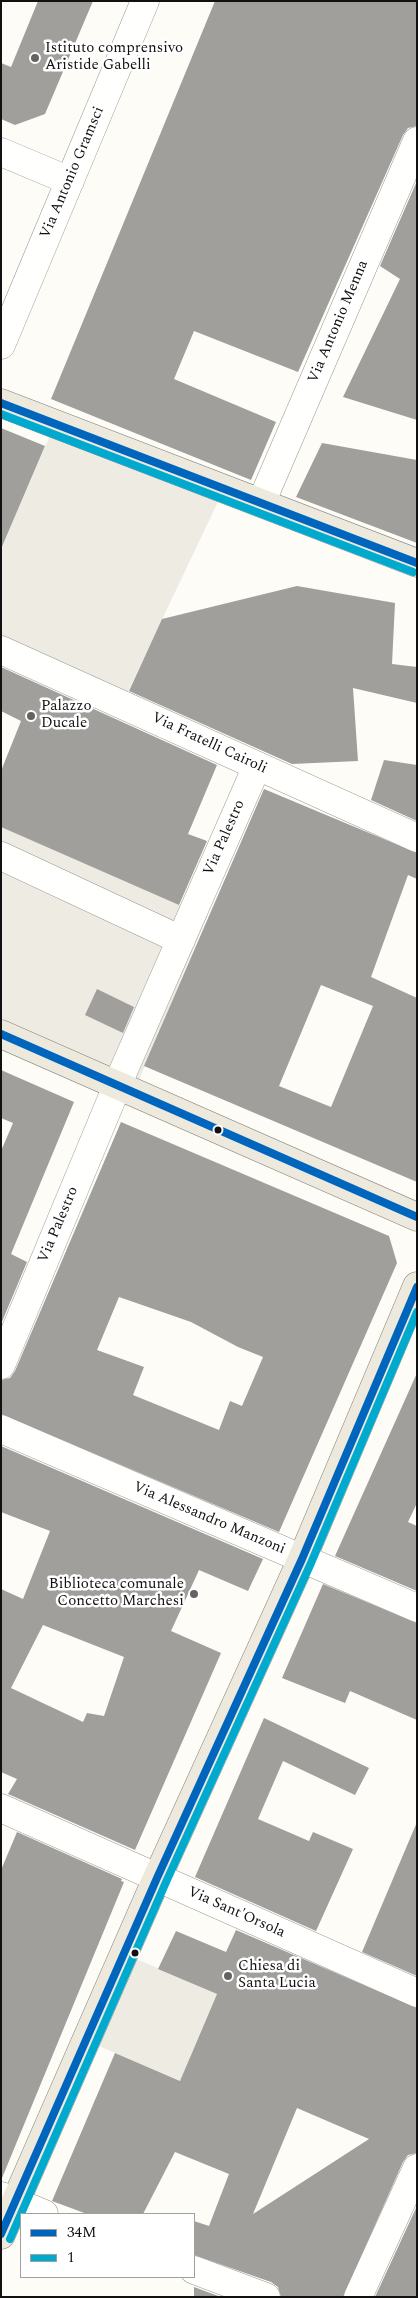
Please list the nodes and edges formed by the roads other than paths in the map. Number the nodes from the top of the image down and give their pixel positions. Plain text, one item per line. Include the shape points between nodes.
1 (145, 1) edge
2 (417, 141) edge
3 (1, 152) edge
4 (70, 182) junction
5 (1, 345) edge
6 (1, 403) edge
7 (261, 503) junction
8 (417, 563) edge
9 (1, 650) edge
10 (257, 766) junction
11 (417, 838) edge
12 (1, 856) edge
13 (181, 940) junction
14 (1, 1034) edge
15 (117, 1085) junction
16 (417, 1217) edge
17 (417, 1286) edge
18 (1, 1364) edge
19 (1, 1429) edge
20 (302, 1559) junction
21 (417, 1608) edge
22 (1, 1808) edge
23 (157, 1878) junction
24 (417, 1993) edge
25 (417, 2168) edge
26 (8, 2200) edge
27 (41, 2213) edge
28 (1, 2235) edge
29 (195, 2270) edge
30 (266, 2297) edge
31 (358, 2297) edge

1 - 4 street, Via Antonio Gramsci
2 - 7 street, Via Antonio Menna
3 - 4 street
4 - 5 street, Via Antonio Gramsci
6 - 7 main road
7 - 8 main road
9 - 10 street, Via Fratelli Cairoli
10 - 11 street, Via Fratelli Cairoli
10 - 13 street, Via Palestro
12 - 13 street
13 - 15 street, Via Palestro
14 - 15 main road
15 - 16 main road
15 - 18 street, Via Palestro
17 - 20 main road
19 - 20 street, Via Alessandro Manzoni
20 - 21 street, Via Alessandro Manzoni
20 - 23 main road
22 - 23 street, Via Sant'Orsola
23 - 24 street, Via Sant'Orsola
23 - 26 main road
25 - 31 street
26 - 27 street
26 - 28 main road
29 - 30 street

